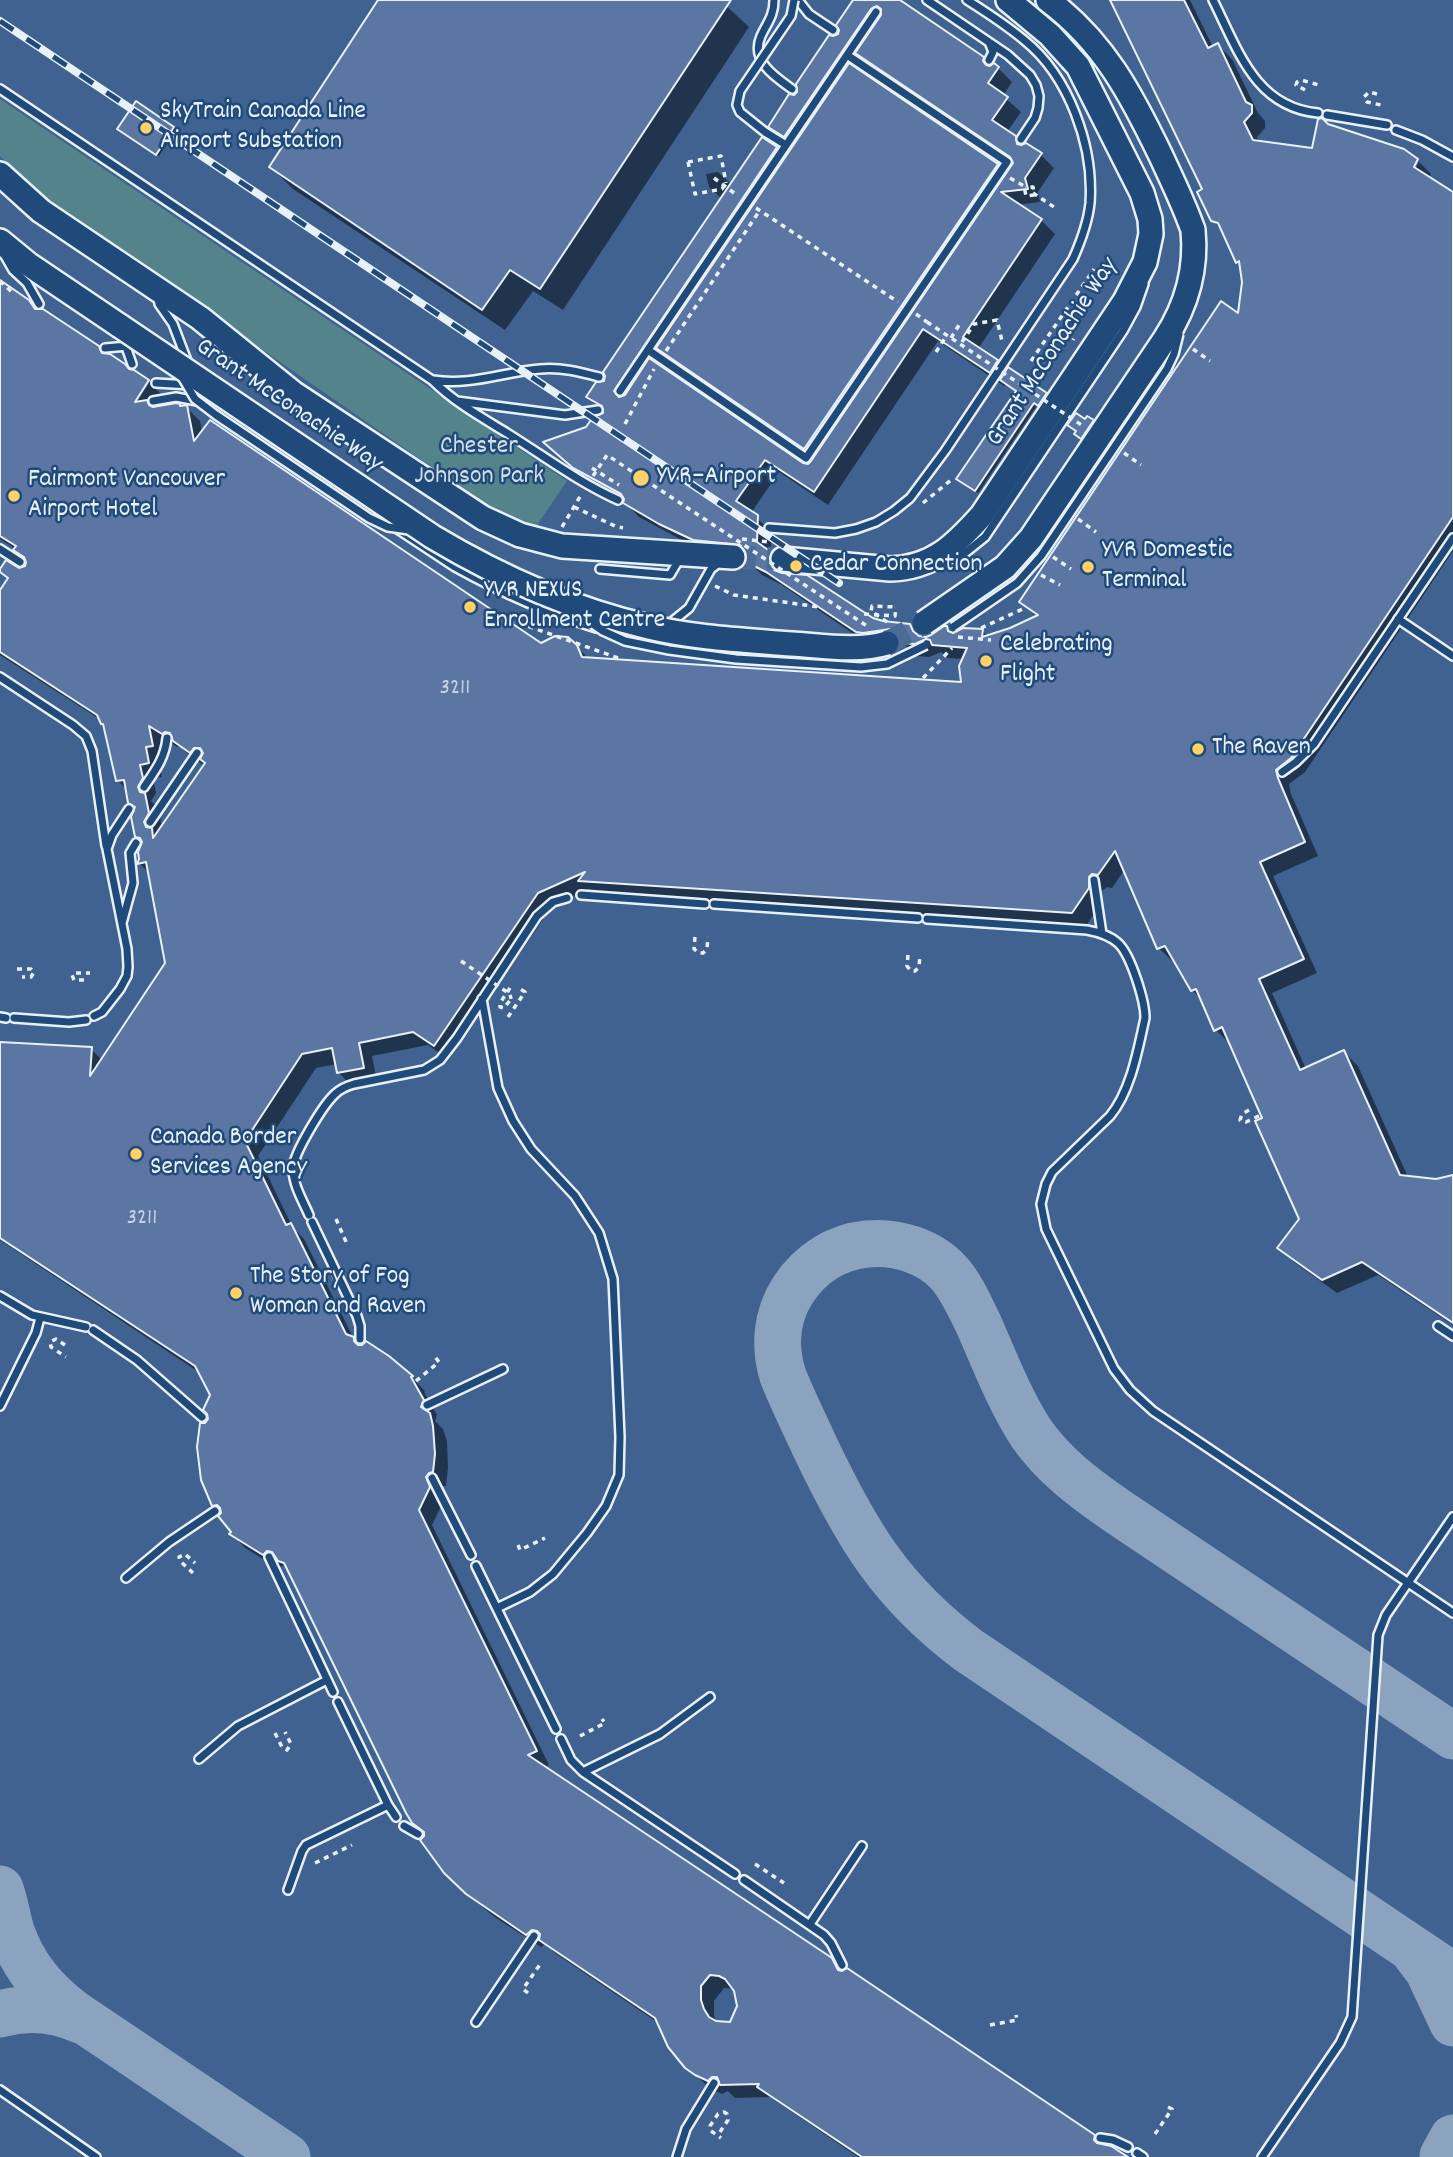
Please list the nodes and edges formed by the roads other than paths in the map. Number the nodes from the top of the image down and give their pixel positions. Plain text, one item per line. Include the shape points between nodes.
1 (774, 0) edge
2 (796, 0) edge
3 (927, 0) edge
4 (967, 0) edge
5 (1008, 0) edge
6 (1048, 0) edge
7 (1213, 0) edge
8 (876, 12) dead end
9 (832, 30) dead end
10 (987, 40) junction
11 (847, 55) junction
12 (989, 60) dead end
13 (0, 89) edge
14 (792, 89) dead end
15 (1387, 125) dead end
16 (1396, 130) dead end
17 (1021, 139) dead end
18 (786, 145) junction
19 (1453, 157) edge
20 (0, 174) edge
21 (0, 243) edge
22 (158, 290) junction
23 (1187, 297) junction
24 (39, 304) dead end
25 (131, 339) junction
26 (105, 348) dead end
27 (648, 350) junction
28 (169, 359) junction
29 (132, 364) dead end
30 (599, 377) dead end
31 (432, 380) junction
32 (156, 383) dead end
33 (620, 391) dead end
34 (209, 396) junction
35 (153, 401) dead end
36 (457, 401) junction
37 (598, 410) dead end
38 (618, 500) dead end
39 (768, 528) dead end
40 (432, 537) junction
41 (1453, 538) edge
42 (0, 549) edge
43 (682, 554) junction
44 (733, 557) joint
45 (783, 559) tunnel mouth
46 (20, 562) dead end
47 (600, 569) dead end
48 (537, 592) junction
49 (1398, 619) junction
50 (953, 627) dead end
51 (887, 632) tunnel mouth
52 (925, 634) joint
53 (1453, 656) edge
54 (0, 677) edge
55 (167, 737) dead end
56 (197, 753) dead end
57 (1282, 772) dead end
58 (144, 787) dead end
59 (129, 809) dead end
60 (150, 822) dead end
61 (136, 843) dead end
62 (108, 858) junction
63 (1094, 880) dead end
64 (582, 895) dead end
65 (567, 898) dead end
66 (705, 904) dead end
67 (715, 904) dead end
68 (918, 918) dead end
69 (927, 919) dead end
70 (122, 923) junction
71 (1102, 934) junction
72 (482, 999) junction
73 (94, 1016) dead end
74 (7, 1018) edge
75 (86, 1020) dead end
76 (0, 1296) edge
77 (40, 1318) junction
78 (1438, 1326) dead end
79 (1453, 1336) edge
80 (360, 1339) dead end
81 (503, 1369) dead end
82 (426, 1405) dead end
83 (0, 1406) edge
84 (202, 1416) dead end
85 (432, 1478) dead end
86 (215, 1511) dead end
87 (1453, 1517) edge
88 (471, 1555) dead end
89 (269, 1558) dead end
90 (476, 1566) dead end
91 (126, 1578) dead end
92 (1409, 1583) junction
93 (497, 1608) junction
94 (1453, 1613) edge
95 (327, 1680) junction
96 (333, 1692) dead end
97 (710, 1697) dead end
98 (338, 1702) dead end
99 (556, 1729) dead end
100 (561, 1739) dead end
101 (199, 1759) dead end
102 (583, 1772) junction
103 (388, 1805) junction
104 (396, 1818) dead end
105 (404, 1826) dead end
106 (418, 1834) dead end
107 (862, 1846) dead end
108 (735, 1874) dead end
109 (744, 1880) dead end
110 (288, 1889) dead end
111 (810, 1924) junction
112 (534, 1937) dead end
113 (842, 1965) dead end
114 (476, 2022) dead end
115 (714, 2083) dead end
116 (0, 2090) edge
117 (1100, 2138) dead end
118 (1128, 2147) dead end
119 (96, 2157) edge
120 (677, 2157) edge
121 (1263, 2157) edge

1 - 14 lane via 772,18 758,47 771,74
2 - 9 lane
2 - 18 lane, bridge via 791,16 738,98 740,112
3 - 10 lane
4 - 39 lane via 1025,40 1051,69 1073,110 1091,185 1080,242 1073,259 910,498 885,517 856,529 825,533
5 - 45 main road, Grant McConachie Way via 1078,66 1145,200 1150,219 1145,262 1125,301 982,515 960,540 921,565 905,569
6 - 23 main road, bridge via 1083,31 1118,75 1186,210 1195,248
7 - 15 lane via 1262,88 1304,112
8 - 11 lane
10 - 12 lane via 993,48
10 - 17 lane via 1023,66 1036,85 1038,108
11 - 18 lane
11 - 27 lane via 1007,162 908,309 806,458
13 - 31 lane
16 - 19 lane
18 - 27 lane
20 - 22 main road, Grant McConachie Way via 41,211
21 - 24 lane via 13,270
21 - 25 main road, Grant McConachie Way
22 - 34 lane via 159,303 173,324 197,388 203,398
22 - 43 main road, Grant McConachie Way via 293,393 483,519 520,536 562,546
23 - 50 lane, bridge via 1172,362 1041,556 1017,583
23 - 52 main road, bridge via 1169,333 1020,553
25 - 26 lane
25 - 28 main road, Grant McConachie Way, bridge
25 - 29 lane
27 - 33 lane
28 - 34 main road, Grant McConachie Way, bridge
28 - 40 lane, bridge via 195,399 216,415 378,523
30 - 31 lane via 555,368 458,383
31 - 36 lane
32 - 34 lane
34 - 35 lane
34 - 40 main road, Grant McConachie Way, bridge
34 - 44 lane via 455,567 536,606 594,627 636,636 668,625 689,608 711,569
36 - 37 lane via 565,415
36 - 38 lane via 566,473
40 - 48 main road, Grant McConachie Way, bridge
41 - 49 lane
42 - 46 lane
43 - 44 main road, Grant McConachie Way
43 - 47 lane via 670,575
48 - 51 main road, Grant McConachie Way, bridge via 650,627 712,637 849,648
48 - 52 lane, bridge via 625,641 702,655 861,667 887,664
49 - 53 lane
49 - 57 lane via 1314,744
54 - 62 lane via 86,736
55 - 58 lane via 161,761
56 - 60 lane
59 - 62 lane via 109,841
61 - 70 lane via 130,853 133,883
62 - 70 lane
63 - 71 lane
64 - 66 lane
65 - 72 lane via 553,902 537,916
67 - 68 lane
69 - 71 lane
70 - 73 lane via 127,976 112,1000
71 - 92 lane via 1123,947 1143,995 1145,1018 1118,1106 1056,1167 1041,1204 1046,1229 1106,1356 1141,1402
72 - 80 lane via 434,1065 337,1092 293,1164 295,1182 360,1326
72 - 93 lane via 498,1088 513,1121 599,1233 612,1279 620,1437 619,1475 606,1506 587,1533 553,1574
74 - 75 lane
76 - 77 lane
77 - 83 lane
77 - 84 lane via 89,1329 138,1360
78 - 79 lane
81 - 82 lane
85 - 88 lane
86 - 91 lane
87 - 92 lane
89 - 95 lane
90 - 93 lane
92 - 94 lane
92 - 121 lane via 1383,1622 1376,1643 1352,2017 1340,2043
93 - 99 lane
95 - 96 lane
95 - 101 lane via 238,1726
97 - 102 lane via 660,1734
98 - 103 lane
100 - 102 lane
102 - 108 lane
103 - 104 lane
103 - 110 lane via 306,1845
105 - 106 lane
107 - 111 lane
109 - 111 lane
111 - 113 lane via 831,1943
112 - 114 lane
115 - 120 lane via 686,2129
116 - 119 lane
117 - 118 lane

